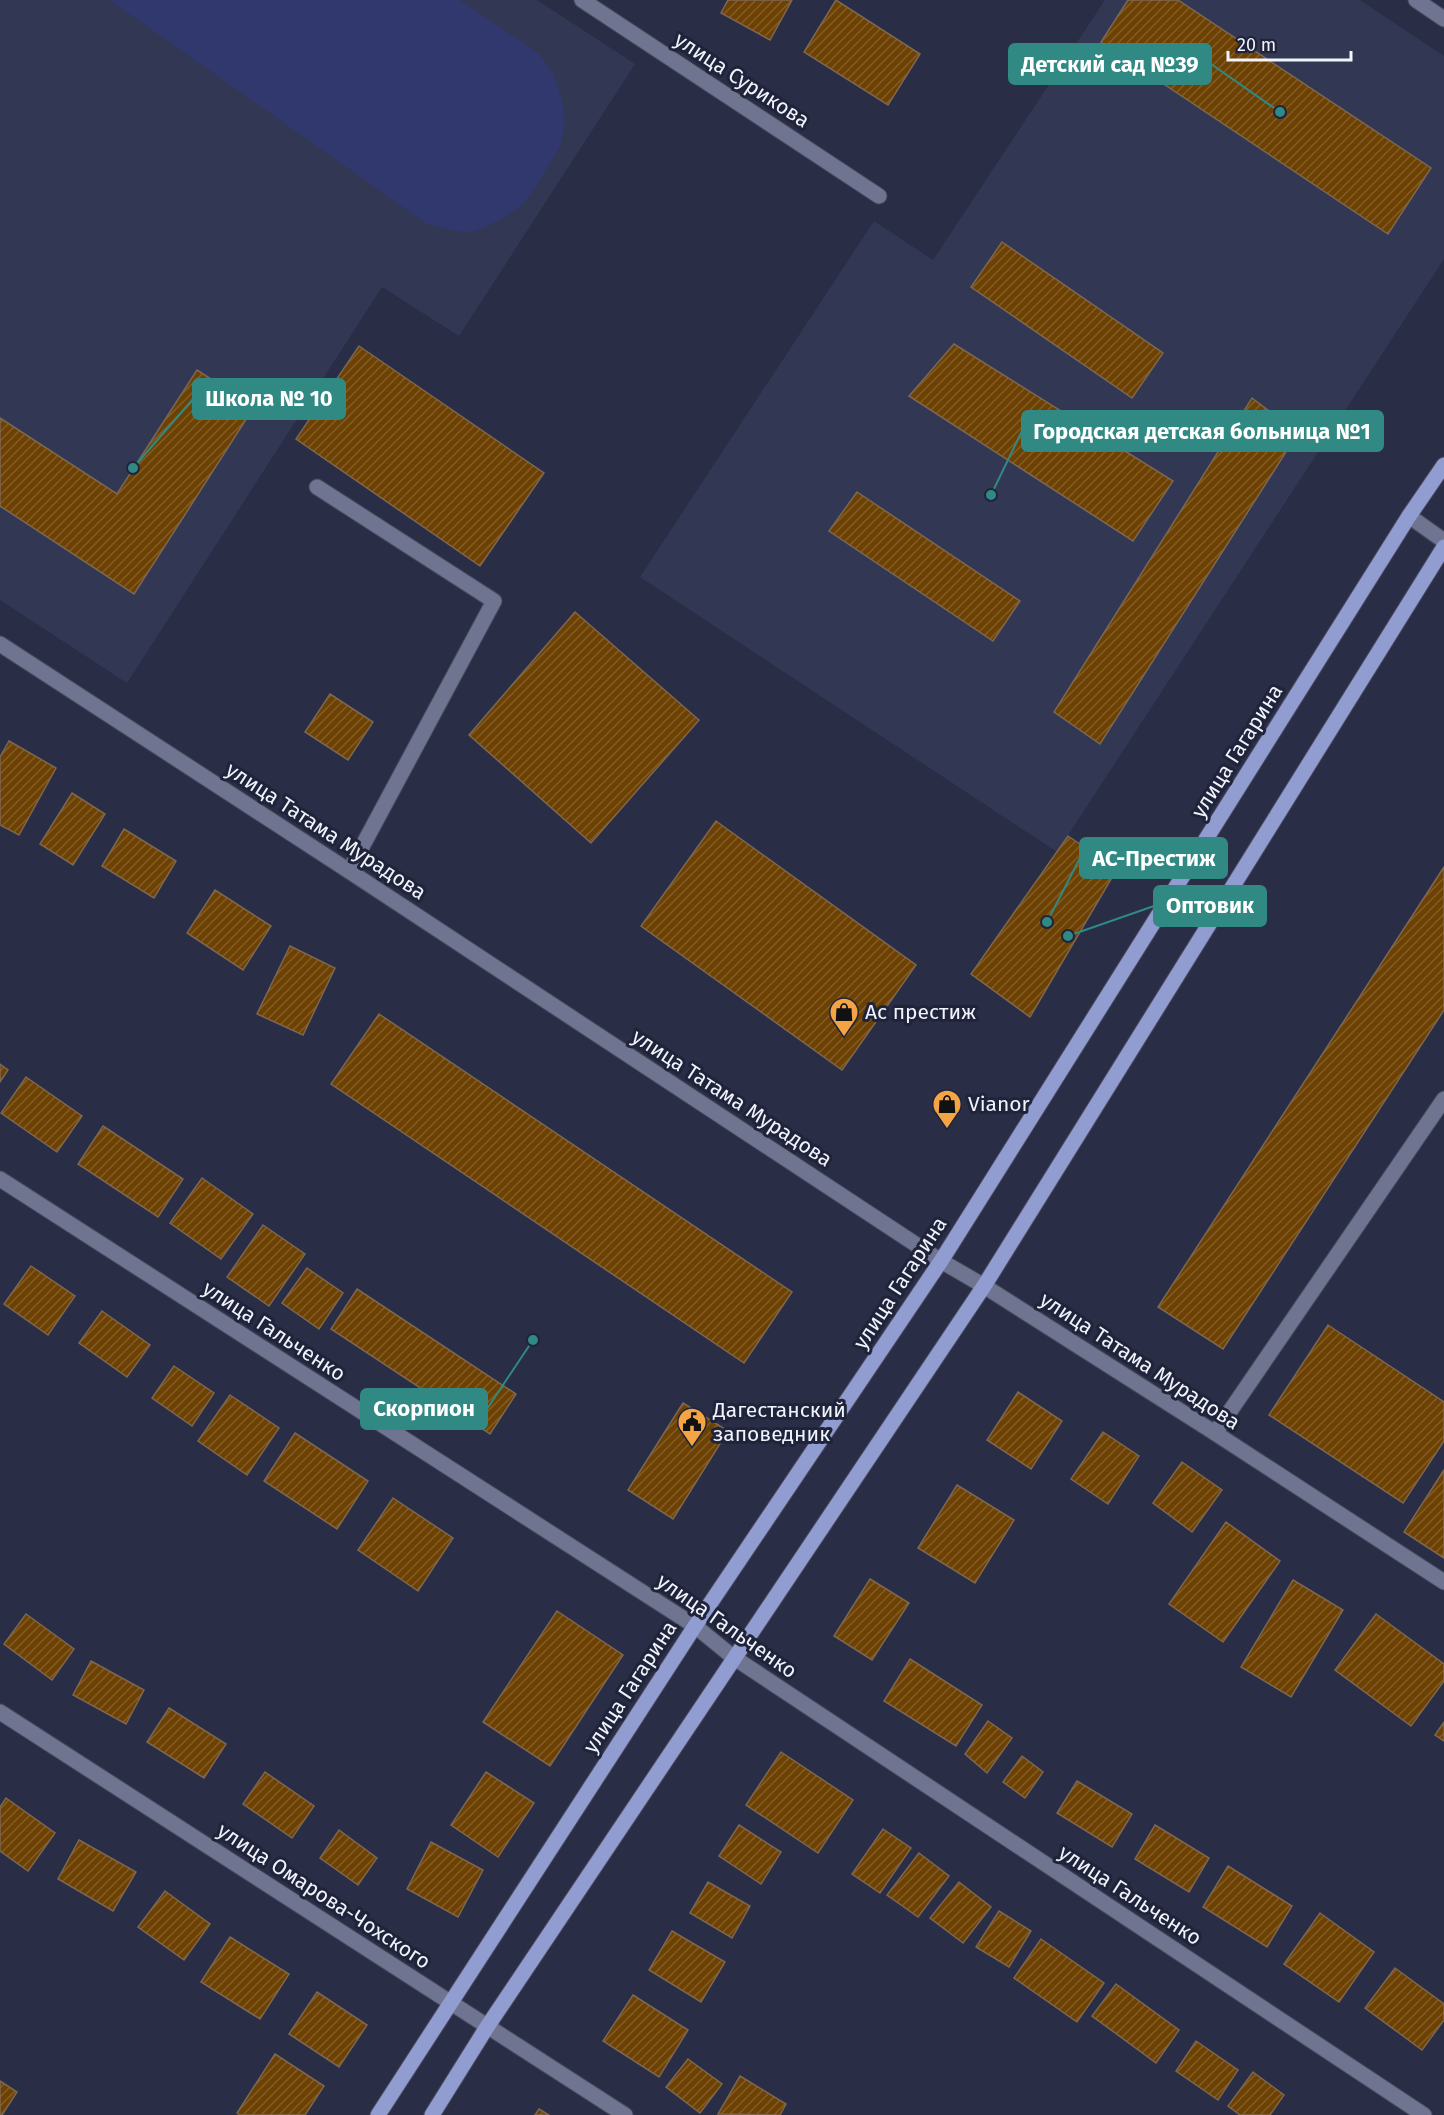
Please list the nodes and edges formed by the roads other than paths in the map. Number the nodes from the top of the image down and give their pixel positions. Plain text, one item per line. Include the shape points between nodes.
1 (582, 0) edge
2 (1416, 0) edge
3 (1444, 19) edge
4 (879, 195) dead end
5 (1444, 465) edge
6 (317, 487) dead end
7 (1409, 516) junction
8 (1444, 541) edge
9 (1444, 547) edge
10 (0, 644) edge
11 (349, 871) junction
12 (1444, 1099) edge
13 (0, 1179) edge
14 (941, 1261) junction
15 (984, 1286) junction
16 (1215, 1433) junction
17 (1444, 1582) edge
18 (695, 1626) junction
19 (733, 1658) junction
20 (0, 1712) edge
21 (450, 2002) junction
22 (487, 2027) junction
23 (378, 2115) edge
24 (432, 2115) edge
25 (625, 2115) edge
26 (1424, 2115) edge

1 - 4 street, улица Сурикова
2 - 3 street
5 - 7 main road, улица Гагарина
6 - 11 street via 494,601
7 - 8 street
7 - 14 main road, улица Гагарина
9 - 15 main road
10 - 11 street, улица Татама Мурадова
11 - 14 street, улица Татама Мурадова
12 - 16 street
13 - 18 street, улица Гальченко
14 - 15 street, улица Татама Мурадова
14 - 18 main road, улица Гагарина
15 - 16 street, улица Татама Мурадова
15 - 19 main road
16 - 17 street, улица Татама Мурадова
18 - 19 street, улица Гальченко
18 - 21 main road, улица Гагарина
19 - 22 main road
19 - 26 street, улица Гальченко
20 - 21 street, улица Омарова-Чохского
21 - 22 street, улица Омарова-Чохского
21 - 23 main road, улица Гагарина
22 - 24 main road
22 - 25 street, улица Омарова-Чохского

